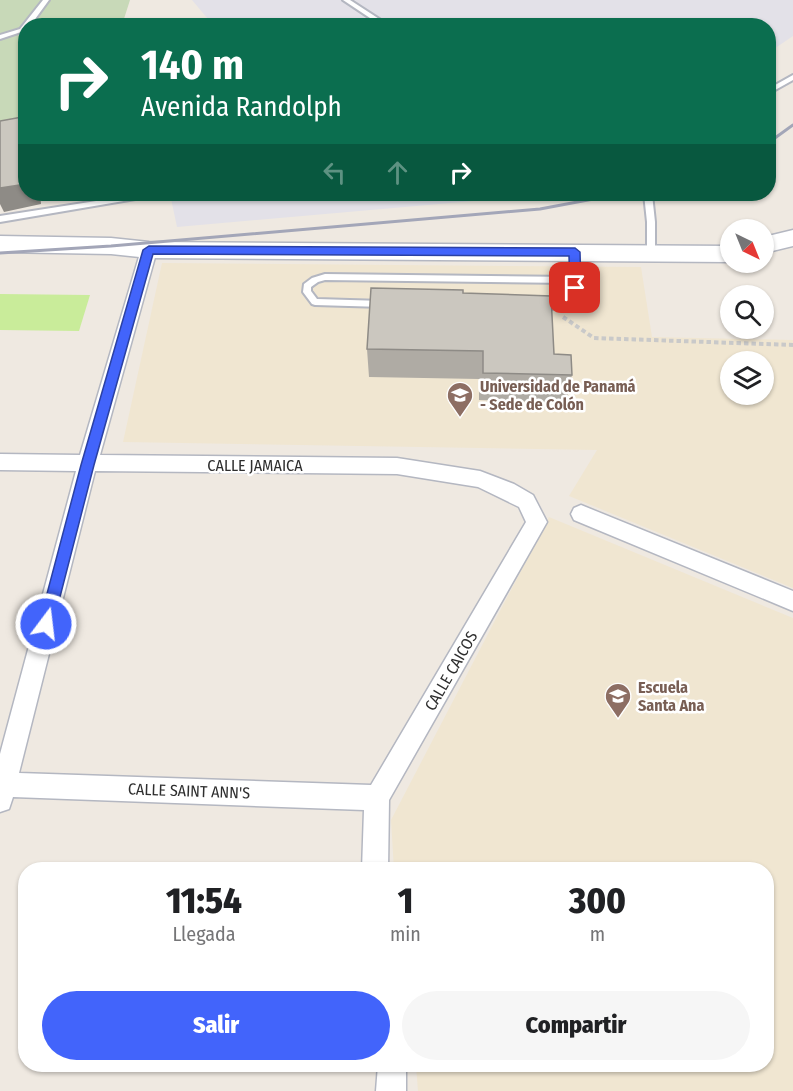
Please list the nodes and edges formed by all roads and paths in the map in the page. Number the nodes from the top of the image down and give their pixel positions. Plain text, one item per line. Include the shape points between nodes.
1 (46, 0) edge
2 (346, 0) edge
3 (32, 18) edge
4 (374, 18) edge
5 (18, 31) edge
6 (0, 37) edge
7 (793, 77) edge
8 (776, 87) edge
9 (110, 201) edge
10 (649, 201) edge
11 (0, 219) edge
12 (793, 237) edge
13 (774, 242) edge
14 (0, 244) edge
15 (149, 250) junction
16 (575, 252) junction
17 (651, 252) junction
18 (720, 254) edge
19 (774, 255) edge
20 (793, 255) edge
21 (576, 280) junction
22 (394, 304) edge
23 (524, 307) edge
24 (548, 307) junction
25 (793, 345) edge
26 (0, 462) edge
27 (87, 465) junction
28 (507, 490) joint
29 (581, 514) dead end
30 (793, 601) edge
31 (2, 789) edge
32 (377, 798) junction
33 (375, 862) edge
34 (392, 1072) edge
35 (392, 1091) edge

1 - 3 lane
2 - 4 lane
5 - 6 lane
7 - 8 lane
9 - 11 lane
10 - 17 lane
12 - 13 main road
14 - 15 main road
15 - 16 main road
15 - 27 street
16 - 17 main road
16 - 21 lane
17 - 18 main road
19 - 20 main road
21 - 22 lane via 325,277 307,286 315,302
21 - 24 lane via 571,297
23 - 24 lane
24 - 25 path via 594,338
26 - 27 street, CALLE JAMAICA
27 - 28 street, CALLE JAMAICA via 397,466 480,479
27 - 31 street
28 - 32 street, CALLE CAICOS via 526,501 537,522
29 - 30 street
31 - 32 street, CALLE SAINT ANN'S
32 - 33 street, CALLE CAICOS
34 - 35 street

